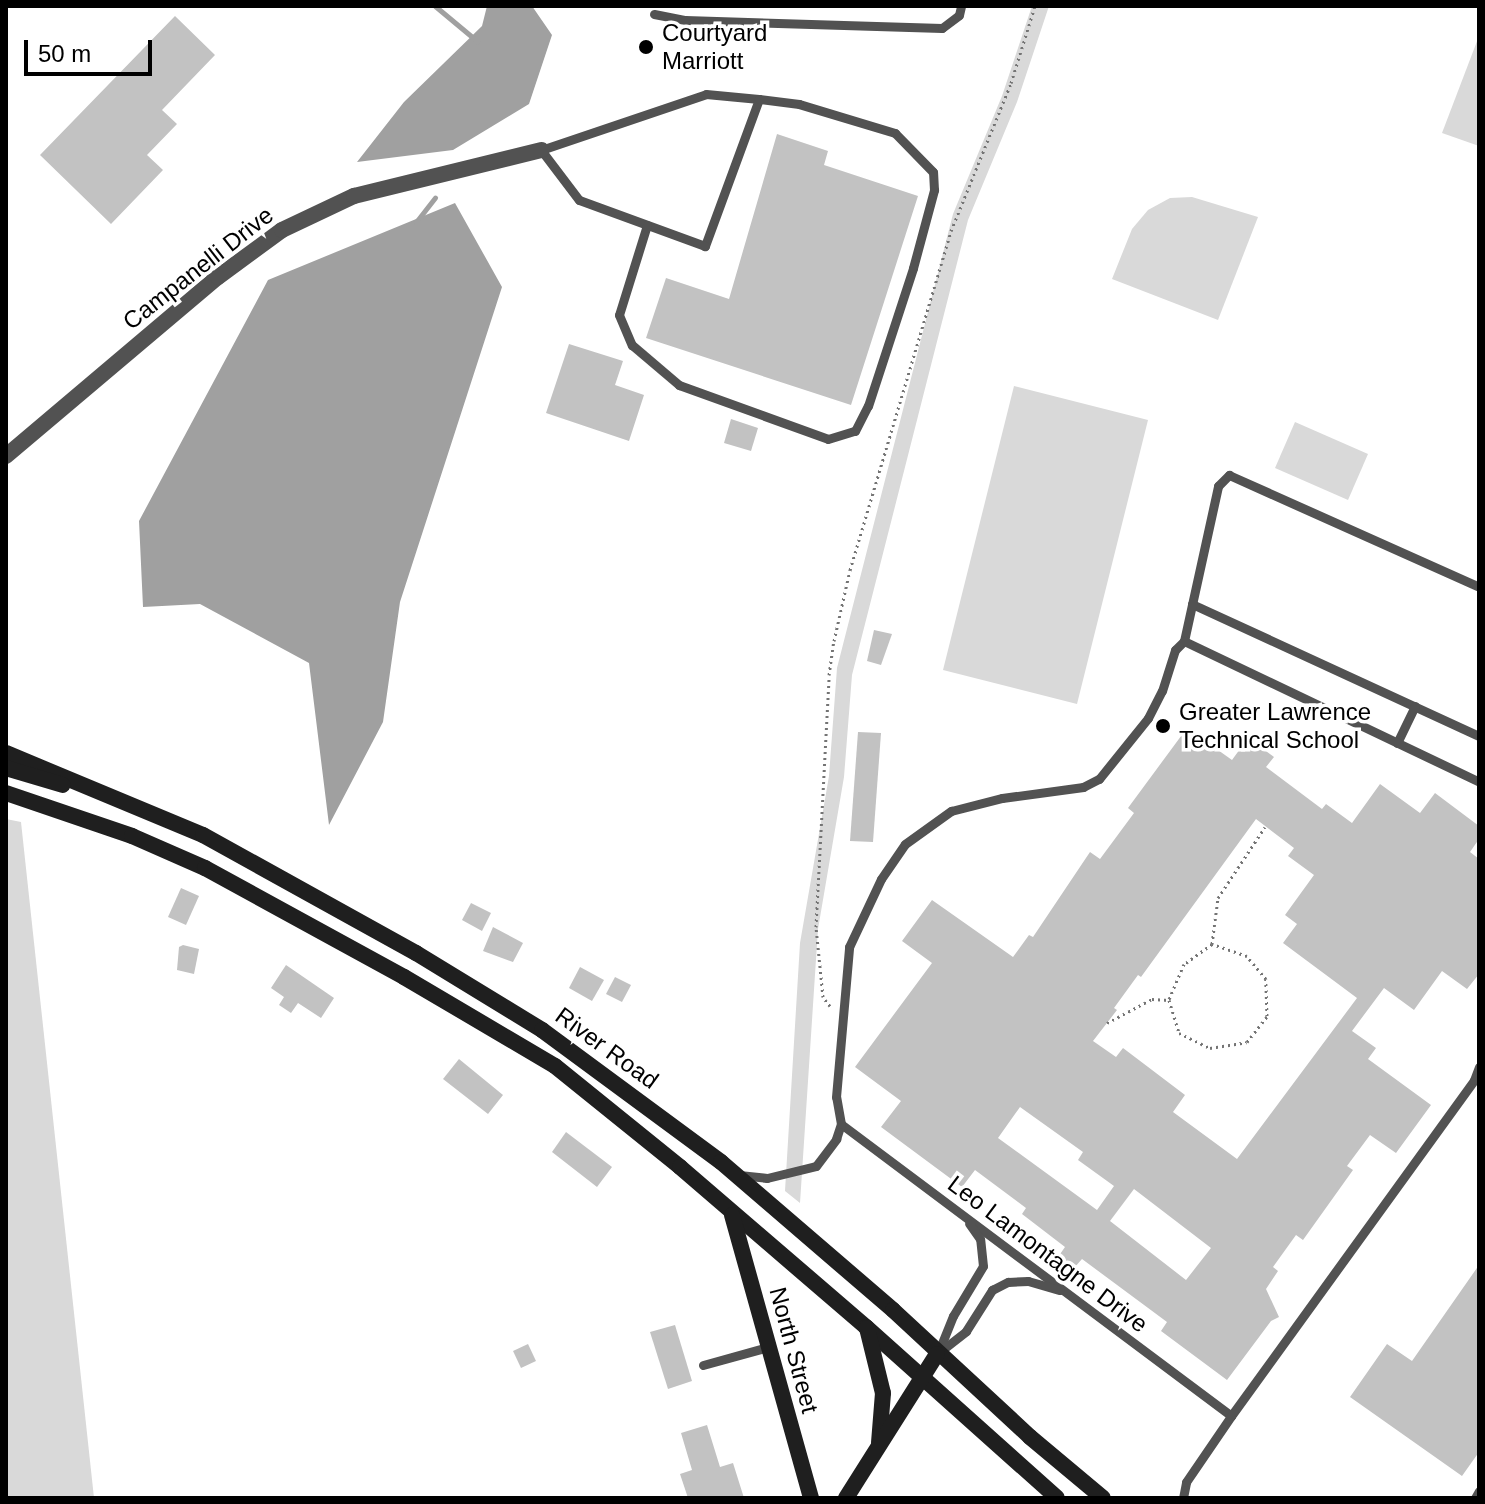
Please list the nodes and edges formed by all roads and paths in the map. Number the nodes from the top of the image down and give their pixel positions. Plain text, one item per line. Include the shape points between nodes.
1 (961, 6) edge
2 (1035, 6) edge
3 (654, 14) dead end
4 (759, 99) junction
5 (541, 150) junction
6 (647, 225) junction
7 (6, 456) edge
8 (1479, 587) edge
9 (1192, 604) junction
10 (1184, 641) junction
11 (1415, 706) junction
12 (1479, 736) edge
13 (1397, 743) junction
14 (6, 753) edge
15 (6, 768) edge
16 (1479, 782) edge
17 (6, 793) edge
18 (115, 795) junction
19 (1265, 827) dead end
20 (1212, 944) junction
21 (1169, 1000) junction
22 (841, 1022) junction
23 (1107, 1023) dead end
24 (1479, 1067) edge
25 (841, 1124) junction
26 (736, 1174) junction
27 (732, 1213) junction
28 (965, 1217) junction
29 (1070, 1293) junction
30 (866, 1327) junction
31 (768, 1347) junction
32 (937, 1354) junction
33 (703, 1365) dead end
34 (921, 1377) junction
35 (1231, 1416) junction
36 (878, 1447) junction
37 (1479, 1491) edge
38 (811, 1498) edge
39 (846, 1498) edge
40 (1057, 1498) edge
41 (1103, 1498) edge
42 (1183, 1498) edge
43 (1475, 1498) edge

1 - 3 lane via 959,15 942,28 685,20
2 - 22 path via 1011,83 951,231 850,570 834,641 816,927 823,997
4 - 5 lane via 706,94
4 - 6 lane via 705,246
4 - 6 lane via 799,104 895,133 933,172 934,190 913,268 855,431 828,439 679,385 632,345 619,315
5 - 6 lane via 579,200
5 - 7 street, Campanelli Drive via 354,196 282,230 218,277
8 - 9 lane via 1229,475 1218,486
9 - 10 lane
9 - 11 lane
10 - 13 lane
10 - 22 lane via 1175,650 1148,718 1099,779 1083,787 951,811 905,844 881,879 849,947
11 - 12 lane
11 - 13 lane
13 - 16 lane
14 - 18 main road, River Road
15 - 18 main road via 89,795
17 - 27 main road, River Road via 132,836 205,868 494,1029 555,1066
18 - 26 main road, River Road via 289,881 444,970 542,1030
19 - 20 path via 1218,898
20 - 21 path via 1184,964
20 - 21 path via 1247,956 1266,979 1267,1016 1247,1042 1210,1048 1179,1033
21 - 23 path via 1152,999
22 - 25 lane via 836,1097
24 - 35 lane
25 - 26 lane via 825,1159 816,1166 767,1178
25 - 28 lane, Leo Lamontagne Drive
26 - 32 main road, River Road
27 - 30 main road, River Road
27 - 31 main road, North Street
28 - 29 lane, Leo Lamontagne Drive
28 - 32 lane via 980,1239 983,1266
29 - 32 lane via 1028,1281 1008,1282 992,1290 966,1331
29 - 35 lane, Leo Lamontagne Drive
30 - 34 main road, River Road
30 - 36 main road via 883,1393
31 - 33 lane
31 - 38 main road, North Street
32 - 34 main road
32 - 41 main road, River Road
34 - 36 main road
34 - 40 main road, River Road
35 - 42 lane via 1186,1482
36 - 39 main road
37 - 43 lane

